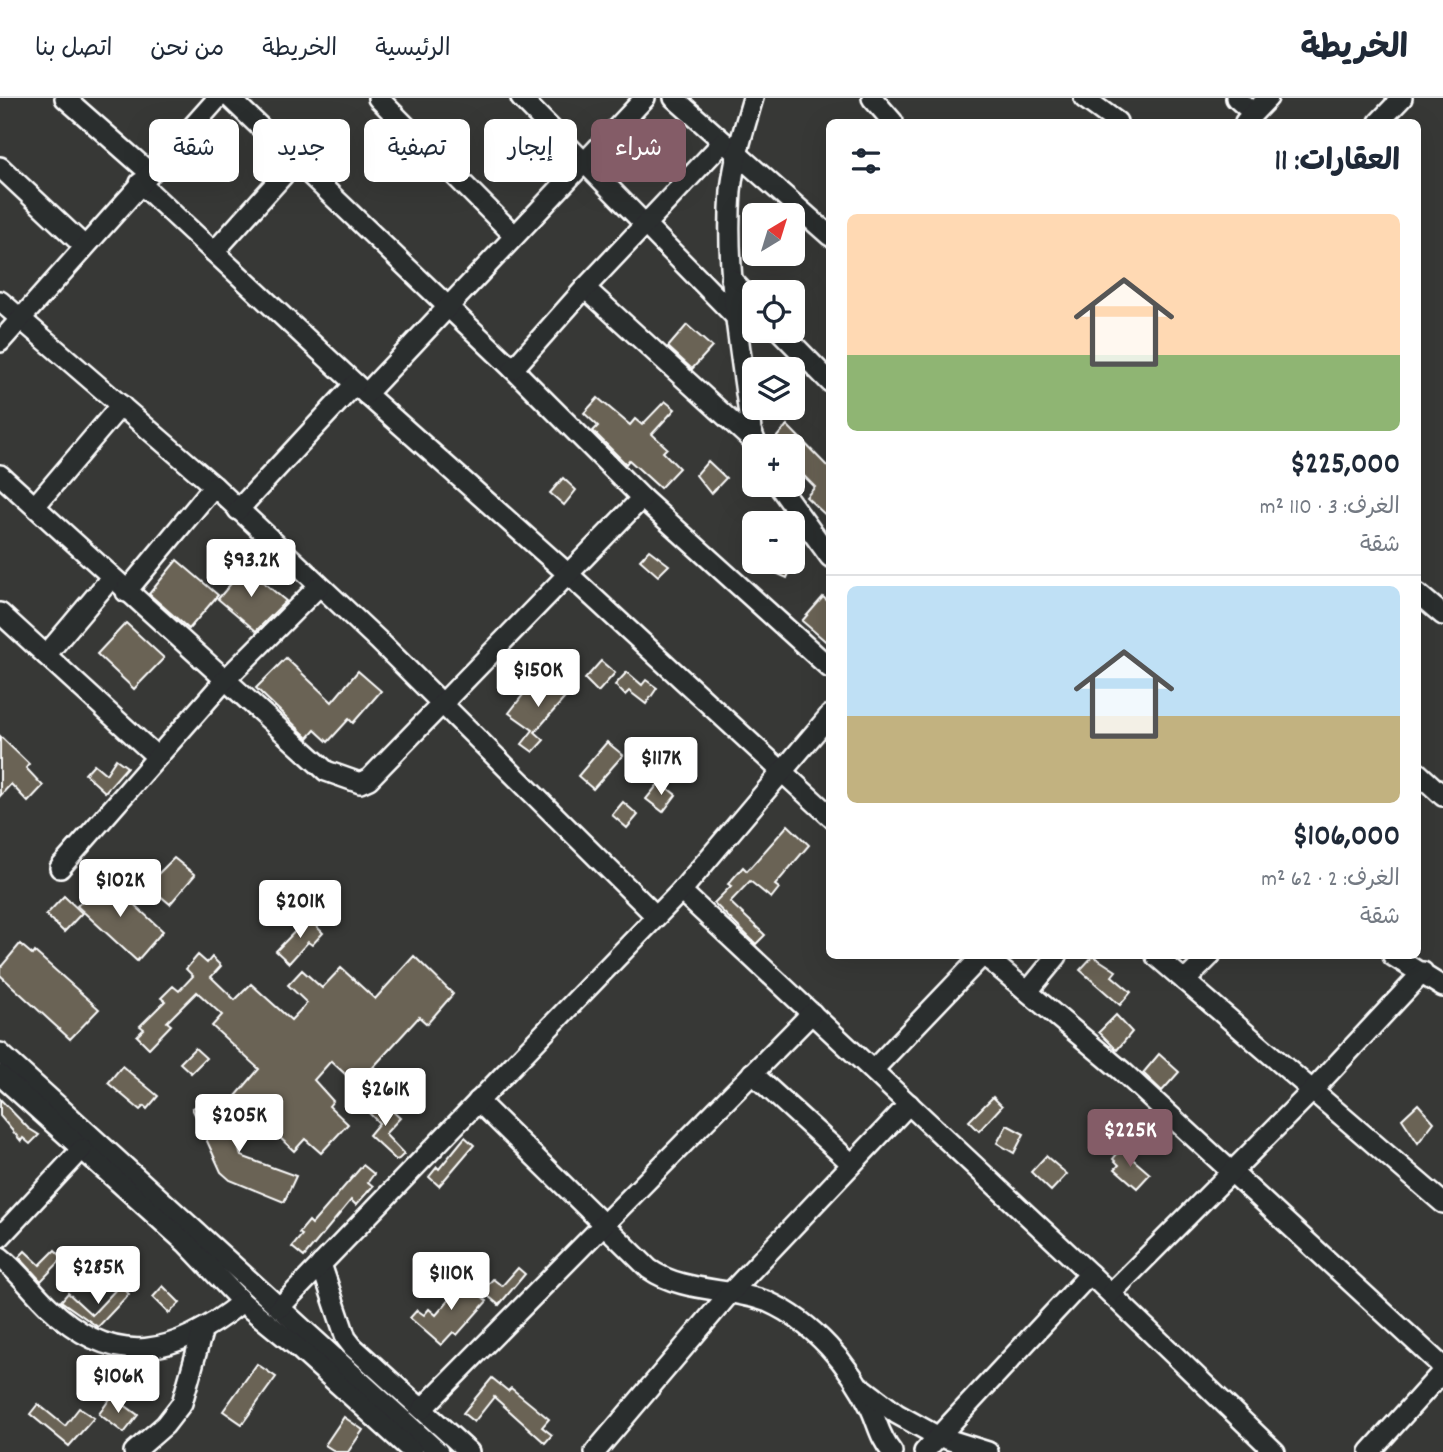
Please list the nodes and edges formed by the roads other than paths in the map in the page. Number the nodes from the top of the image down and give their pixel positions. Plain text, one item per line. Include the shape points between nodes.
1 (65, 98) edge
2 (218, 98) edge
3 (230, 98) edge
4 (378, 98) edge
5 (521, 98) edge
6 (645, 98) edge
7 (674, 98) edge
8 (753, 98) edge
9 (872, 98) edge
10 (1085, 98) edge
11 (1236, 98) edge
12 (1268, 98) edge
13 (1402, 98) edge
14 (1249, 118) edge
15 (890, 119) edge
16 (1112, 119) edge
17 (1382, 119) edge
18 (253, 120) edge
19 (729, 149) junction
20 (584, 163) junction
21 (0, 167) edge
22 (145, 178) junction
23 (277, 182) edge
24 (318, 182) edge
25 (645, 225) junction
26 (826, 233) edge
27 (514, 235) junction
28 (84, 246) junction
29 (214, 252) junction
30 (731, 279) junction
31 (585, 288) junction
32 (742, 290) edge
33 (0, 301) edge
34 (447, 306) junction
35 (733, 314) junction
36 (20, 319) junction
37 (0, 342) edge
38 (792, 343) edge
39 (513, 369) junction
40 (826, 378) edge
41 (360, 389) junction
42 (121, 405) junction
43 (744, 434) edge
44 (754, 434) edge
45 (0, 475) edge
46 (214, 486) junction
47 (787, 497) edge
48 (642, 498) junction
49 (35, 506) junction
50 (238, 510) junction
51 (826, 551) edge
52 (567, 573) junction
53 (111, 578) junction
54 (319, 586) junction
55 (126, 592) junction
56 (1421, 597) edge
57 (0, 612) edge
58 (1443, 615) edge
59 (47, 654) junction
60 (826, 664) edge
61 (225, 680) junction
62 (441, 701) junction
63 (826, 719) edge
64 (156, 755) junction
65 (779, 772) junction
66 (1421, 776) edge
67 (1443, 796) edge
68 (826, 813) edge
69 (60, 868) dead end
70 (681, 891) junction
71 (656, 916) junction
72 (980, 959) edge
73 (987, 959) edge
74 (1055, 959) edge
75 (1159, 959) edge
76 (1207, 959) edge
77 (1399, 959) edge
78 (1423, 972) junction
79 (1185, 981) junction
80 (1443, 987) edge
81 (1029, 990) junction
82 (812, 1013) junction
83 (2, 1065) edge
84 (873, 1070) junction
85 (752, 1073) junction
86 (1311, 1092) junction
87 (478, 1101) junction
88 (909, 1104) junction
89 (82, 1150) junction
90 (852, 1164) junction
91 (1229, 1173) junction
92 (1443, 1203) edge
93 (603, 1224) junction
94 (0, 1237) edge
95 (191, 1238) junction
96 (0, 1257) edge
97 (321, 1265) junction
98 (1090, 1274) junction
99 (730, 1293) junction
100 (1111, 1293) junction
101 (242, 1302) junction
102 (279, 1308) junction
103 (203, 1329) junction
104 (1443, 1369) edge
105 (857, 1384) junction
106 (398, 1387) junction
107 (385, 1404) junction
108 (422, 1409) junction
109 (937, 1436) junction
110 (409, 1446) edge
111 (134, 1452) edge
112 (438, 1452) edge
113 (469, 1452) edge
114 (595, 1452) edge
115 (892, 1452) edge
116 (924, 1452) edge
117 (988, 1452) edge
118 (1275, 1452) edge
119 (1370, 1452) edge

1 - 22 street
2 - 22 street
3 - 18 street
4 - 27 street
5 - 20 street
6 - 20 street
7 - 19 street
8 - 19 street
9 - 15 street
10 - 16 street
11 - 14 street
12 - 14 street
13 - 17 street
19 - 25 street
19 - 26 street
19 - 30 street
20 - 25 street
20 - 27 street
21 - 28 street
22 - 28 street
22 - 29 street
23 - 29 street
24 - 34 street
25 - 31 street
25 - 35 street
27 - 34 street
28 - 36 street
29 - 41 street
30 - 32 street
30 - 35 street
31 - 39 street
31 - 43 street
33 - 36 street
34 - 39 street
34 - 41 street
35 - 44 street
36 - 37 street
36 - 42 street
38 - 40 street
39 - 48 street
41 - 50 street
41 - 52 street
42 - 46 street
42 - 49 street
45 - 49 street
46 - 50 street
46 - 55 street
47 - 51 street
48 - 52 street
48 - 60 street
49 - 53 street
50 - 54 street
52 - 62 street
52 - 65 street
53 - 55 street
53 - 59 street
54 - 61 street
54 - 62 street
55 - 61 street
56 - 58 street
57 - 59 street
59 - 64 street
61 - 62 street via 326,771 360,783 369,779
61 - 64 street
62 - 71 street
63 - 65 street
64 - 69 street
65 - 68 street
65 - 70 street
66 - 67 street
70 - 71 street
70 - 82 street
71 - 87 street
72 - 84 street
73 - 81 street
74 - 81 street
75 - 79 street
76 - 79 street
77 - 78 street
78 - 80 street
78 - 86 street
79 - 86 street
81 - 91 street
82 - 84 street
82 - 85 street
83 - 89 street
83 - 95 street
84 - 88 street
85 - 90 street
85 - 93 street
86 - 91 street
86 - 92 street
87 - 93 street
87 - 97 street
88 - 90 street
88 - 98 street
89 - 94 street
89 - 95 street
90 - 99 street
91 - 100 street
91 - 104 street
93 - 99 street via 659,1276
93 - 108 street
95 - 101 street
95 - 102 street
96 - 103 street via 62,1318 111,1346 128,1351 150,1349
97 - 102 street
97 - 106 street via 346,1338
98 - 100 street
98 - 109 street
99 - 105 street via 766,1302 796,1318 824,1342
99 - 114 street
100 - 118 street
101 - 103 street
101 - 110 street
102 - 107 street
103 - 111 street via 181,1403 165,1425
104 - 119 street
105 - 109 street
105 - 115 street
106 - 107 street
106 - 108 street
107 - 110 street
108 - 113 street
109 - 116 street
109 - 117 street
110 - 112 street

